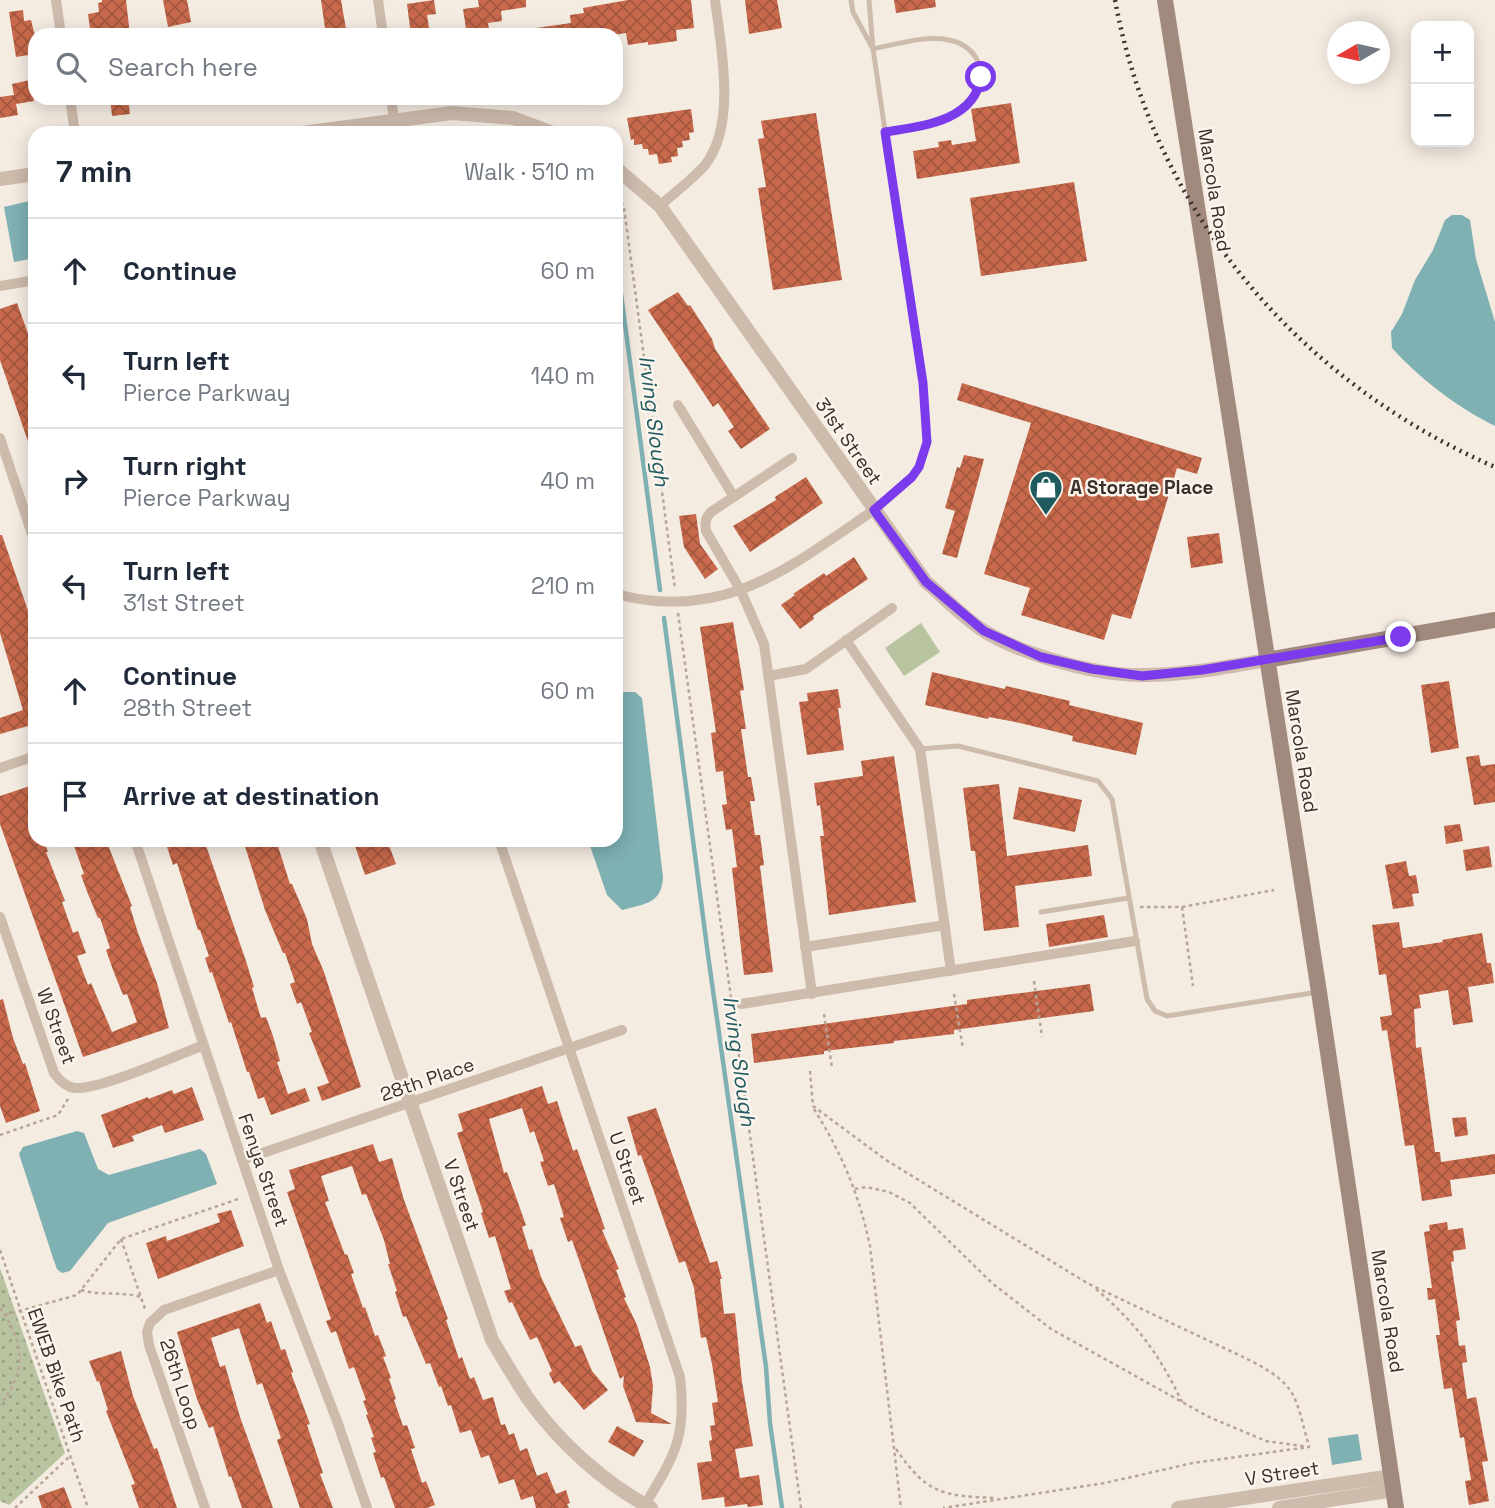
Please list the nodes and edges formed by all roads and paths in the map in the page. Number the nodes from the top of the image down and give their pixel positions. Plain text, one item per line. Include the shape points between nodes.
1 (56, 0) edge
2 (378, 0) edge
3 (715, 0) edge
4 (851, 0) edge
5 (869, 0) edge
6 (1165, 0) edge
7 (60, 28) edge
8 (382, 28) edge
9 (873, 49) junction
10 (71, 105) edge
11 (392, 105) edge
12 (74, 126) edge
13 (395, 126) edge
14 (534, 126) edge
15 (885, 132) junction
16 (623, 173) edge
17 (28, 175) edge
18 (0, 179) edge
19 (660, 206) junction
20 (623, 213) edge
21 (28, 281) edge
22 (0, 286) edge
23 (678, 404) dead end
24 (0, 438) edge
25 (792, 458) dead end
26 (734, 497) junction
27 (874, 510) junction
28 (28, 522) edge
29 (741, 591) junction
30 (623, 596) edge
31 (677, 602) junction
32 (891, 608) dead end
33 (1495, 620) edge
34 (846, 640) junction
35 (1267, 660) junction
36 (768, 676) junction
37 (920, 749) junction
38 (28, 758) edge
39 (0, 768) edge
40 (137, 847) edge
41 (322, 847) edge
42 (501, 847) edge
43 (1274, 890) dead end
44 (1128, 898) junction
45 (1182, 907) junction
46 (1130, 908) junction
47 (1041, 912) dead end
48 (0, 917) edge
49 (945, 925) junction
50 (1135, 942) junction
51 (805, 947) junction
52 (951, 971) junction
53 (1034, 981) dead end
54 (1193, 986) dead end
55 (1319, 992) junction
56 (812, 994) junction
57 (954, 994) dead end
58 (741, 1004) dead end
59 (824, 1014) dead end
60 (622, 1030) dead end
61 (1042, 1037) dead end
62 (204, 1045) junction
63 (569, 1048) junction
64 (962, 1049) dead end
65 (832, 1068) dead end
66 (810, 1072) dead end
67 (75, 1088) junction
68 (410, 1104) junction
69 (813, 1106) junction
70 (0, 1135) edge
71 (242, 1160) junction
72 (855, 1189) junction
73 (244, 1197) dead end
74 (121, 1239) junction
75 (0, 1250) edge
76 (279, 1270) junction
77 (1092, 1286) junction
78 (80, 1290) junction
79 (141, 1297) junction
80 (0, 1308) edge
81 (21, 1310) junction
82 (5, 1315) junction
83 (150, 1323) junction
84 (1182, 1402) junction
85 (0, 1405) edge
86 (895, 1447) junction
87 (1309, 1447) junction
88 (71, 1456) junction
89 (1393, 1483) junction
90 (1006, 1499) junction
91 (646, 1507) edge
92 (903, 1507) edge
93 (15, 1508) edge
94 (88, 1508) edge
95 (205, 1508) edge
96 (367, 1508) edge
97 (801, 1508) edge
98 (943, 1508) edge
99 (1178, 1508) edge
100 (1285, 1508) edge
101 (1396, 1508) edge

1 - 7 street
2 - 8 street
3 - 19 street via 725,85 720,131 706,164
4 - 9 lane
5 - 9 lane
6 - 35 main road, Marcola Road
9 - 15 lane
9 - 15 lane via 939,39 956,41 978,60 981,77 979,90 960,111 923,126
10 - 12 street
11 - 13 street
13 - 14 street via 452,113 513,118
15 - 27 lane via 923,383 927,442 912,477
16 - 19 street, 31st Street
17 - 18 street
19 - 27 street, 31st Street
20 - 31 path
21 - 22 street
23 - 26 street
24 - 28 street
25 - 26 street
26 - 29 street via 711,512 705,524
27 - 29 street via 787,569
27 - 35 street, 31st Street via 926,582 984,631 1041,657 1142,676
29 - 31 street
29 - 36 street via 764,644
30 - 31 street
31 - 97 path
32 - 34 street
33 - 35 main road
34 - 36 street via 806,669
34 - 37 street
35 - 55 main road, Marcola Road
36 - 51 street
37 - 44 lane via 958,746 1098,781 1112,799
37 - 49 street
38 - 39 street
40 - 62 street, Fenya Street
41 - 68 street, V Street
42 - 63 street, U Street
43 - 45 path
44 - 46 lane
44 - 47 lane
45 - 46 path
45 - 54 path
46 - 50 lane
48 - 67 street, W Street via 54,1073
49 - 51 street
49 - 52 street
50 - 52 street
50 - 55 lane via 1147,999 1155,1011 1167,1016
51 - 56 street
52 - 56 street
53 - 61 path
55 - 89 main road, Marcola Road
56 - 58 street
57 - 64 path
59 - 65 path
60 - 63 street, 28th Place
62 - 67 street, W Street via 108,1081
62 - 71 street, Fenya Street
63 - 68 street, 28th Place
63 - 91 street, U Street via 680,1377 683,1408 676,1449
66 - 69 path
67 - 70 path via 58,1115
68 - 71 street, 28th Place
68 - 91 street, V Street via 492,1340 530,1400 559,1435 584,1461
69 - 72 path
69 - 77 path via 886,1160
71 - 76 street, Fenya Street
72 - 84 path via 889,1192 911,1203 992,1283 1051,1329
72 - 86 path via 870,1246
73 - 74 path
74 - 78 path
74 - 79 path
75 - 81 path, EWEB Bike Path
76 - 83 street, 26th Loop via 164,1310
76 - 96 street, Fenya Street
77 - 84 path via 1115,1305 1160,1358
77 - 87 path via 1241,1356 1281,1381 1294,1395
78 - 79 path
78 - 81 path via 77,1295
79 - 83 path
80 - 82 path
81 - 82 path
81 - 88 path, EWEB Bike Path
82 - 85 path via 20,1353 12,1391
83 - 95 street, 26th Loop via 147,1332 153,1361
84 - 87 path via 1266,1441
86 - 90 path via 927,1486 958,1497
86 - 92 path
87 - 90 path via 1193,1463
88 - 93 path
88 - 94 path, EWEB Bike Path
89 - 99 street, V Street
89 - 100 street, V Street
89 - 101 main road, Marcola Road
90 - 98 path

